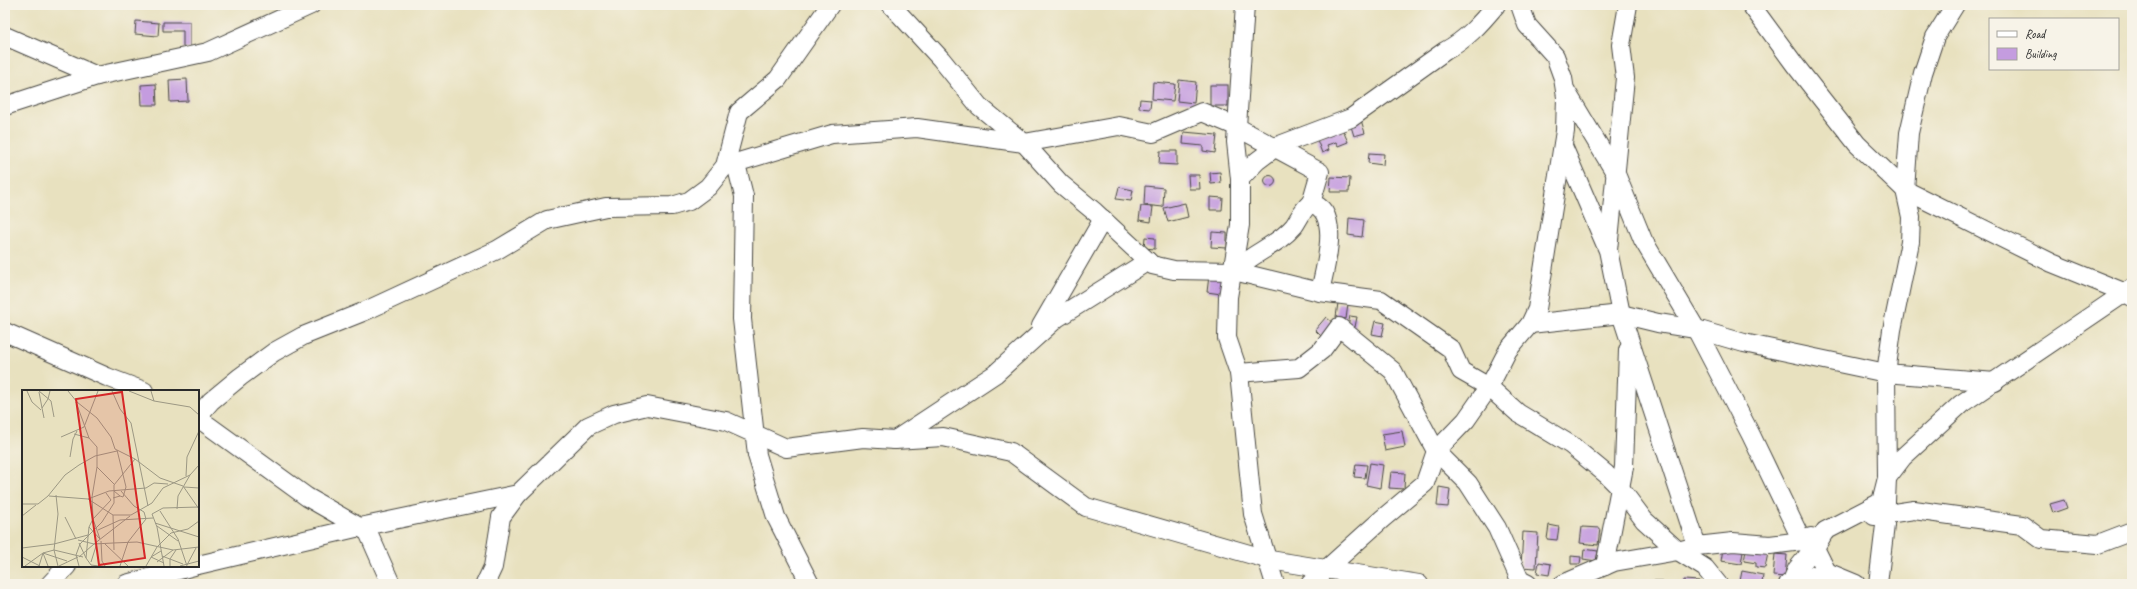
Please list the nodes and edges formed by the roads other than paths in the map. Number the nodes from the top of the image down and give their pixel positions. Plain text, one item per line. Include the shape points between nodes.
1 (312, 5) edge
2 (830, 5) edge
3 (890, 5) edge
4 (1245, 5) edge
5 (1496, 5) edge
6 (1520, 5) edge
7 (1628, 5) edge
8 (1751, 5) edge
9 (1955, 5) edge
10 (5, 36) edge
11 (97, 76) junction
12 (1565, 89) junction
13 (5, 106) edge
14 (1237, 127) junction
15 (1024, 143) junction
16 (1563, 146) junction
17 (1275, 148) junction
18 (730, 165) junction
19 (1616, 174) junction
20 (1240, 179) junction
21 (1905, 190) junction
22 (1311, 203) junction
23 (1103, 219) junction
24 (1608, 250) junction
25 (1148, 261) junction
26 (1234, 271) junction
27 (1320, 292) junction
28 (2130, 293) edge
29 (1621, 314) junction
30 (1530, 324) junction
31 (1696, 329) junction
32 (5, 332) edge
33 (1629, 338) junction
34 (1034, 339) junction
35 (1239, 373) junction
36 (1886, 373) junction
37 (1994, 382) junction
38 (1489, 387) junction
39 (141, 390) edge
40 (199, 416) edge
41 (199, 418) edge
42 (754, 434) junction
43 (895, 440) junction
44 (1436, 451) junction
45 (1887, 478) junction
46 (1620, 488) junction
47 (518, 494) junction
48 (1886, 514) junction
49 (1844, 522) junction
50 (360, 527) junction
51 (2132, 531) edge
52 (1808, 545) junction
53 (1697, 546) junction
54 (1678, 551) junction
55 (1267, 559) junction
56 (199, 565) edge
57 (1605, 566) junction
58 (66, 567) edge
59 (190, 567) edge
60 (1326, 569) junction
61 (1832, 578) edge
62 (1790, 583) edge
63 (50, 584) edge
64 (126, 584) edge
65 (391, 584) edge
66 (485, 584) edge
67 (810, 584) edge
68 (1275, 584) edge
69 (1310, 584) edge
70 (1419, 584) edge
71 (1528, 584) edge
72 (1563, 584) edge
73 (1718, 584) edge
74 (1856, 584) edge
75 (1878, 584) edge

1 - 11 street via 208,52
2 - 18 street via 778,79 739,112
3 - 15 street via 941,59 979,106
4 - 14 street
5 - 17 street via 1459,44 1445,51 1351,118
6 - 12 street via 1527,24 1555,56
7 - 19 street via 1621,45 1625,78
8 - 21 street via 1857,144
9 - 21 street via 1935,37 1923,73 1909,133
10 - 11 street
11 - 13 street
12 - 16 street
12 - 19 street
14 - 15 street via 1202,112 1153,133 1119,126
14 - 17 street
14 - 20 street
15 - 18 street via 917,128 840,133
15 - 23 street via 1061,184
16 - 24 street
16 - 30 street via 1538,302
17 - 20 street via 1257,161
17 - 22 street via 1320,172
18 - 40 street via 708,187 689,201 672,206 606,207 547,220 498,250 291,342 240,377 211,401
18 - 42 street via 744,196 742,318
19 - 24 street
19 - 31 street via 1643,240
20 - 26 street via 1240,226
21 - 28 street via 2052,263
21 - 36 street via 1911,217 1910,242
22 - 26 street via 1278,242 1249,258
22 - 27 street via 1327,217 1329,226
23 - 25 street
23 - 34 street
24 - 29 street
25 - 26 street via 1156,267 1174,270
25 - 34 street via 1057,318
26 - 27 street
26 - 35 street via 1228,303 1227,338
27 - 38 street via 1381,300 1451,349 1461,371
28 - 37 street
29 - 30 street
29 - 31 street via 1658,324
29 - 33 street
30 - 38 street via 1508,350
31 - 36 street via 1744,343
31 - 52 street
32 - 39 street via 106,378
33 - 46 street via 1624,466
33 - 53 street
34 - 43 street via 995,374
35 - 44 street via 1299,368 1322,350 1338,327 1393,371
35 - 55 street via 1252,514
36 - 37 street
36 - 45 street
37 - 45 street via 1961,404 1903,457
38 - 44 street via 1466,420
38 - 46 street via 1518,413 1571,445
41 - 50 street via 307,497
42 - 43 street via 786,448 864,438
42 - 47 street via 726,421 647,406 614,414 588,426
42 - 67 street via 757,456 776,517
43 - 55 street via 943,437 1011,452 1086,508
44 - 60 street via 1425,483
44 - 71 street via 1468,483 1497,528 1520,580
45 - 48 street
45 - 49 street via 1881,502
46 - 54 street via 1644,520
46 - 57 street
47 - 50 street
47 - 66 street via 501,517 493,567
48 - 49 street
48 - 51 street via 1914,510 2022,526 2041,539 2098,544
48 - 75 street
49 - 52 street
50 - 56 street
50 - 65 street via 368,532
52 - 53 street via 1733,542
52 - 61 street
52 - 62 street
53 - 54 street
54 - 57 street
54 - 73 street via 1705,568
55 - 60 street
55 - 68 street
57 - 72 street
58 - 63 street
59 - 64 street
60 - 69 street
60 - 70 street
61 - 62 street
61 - 74 street

